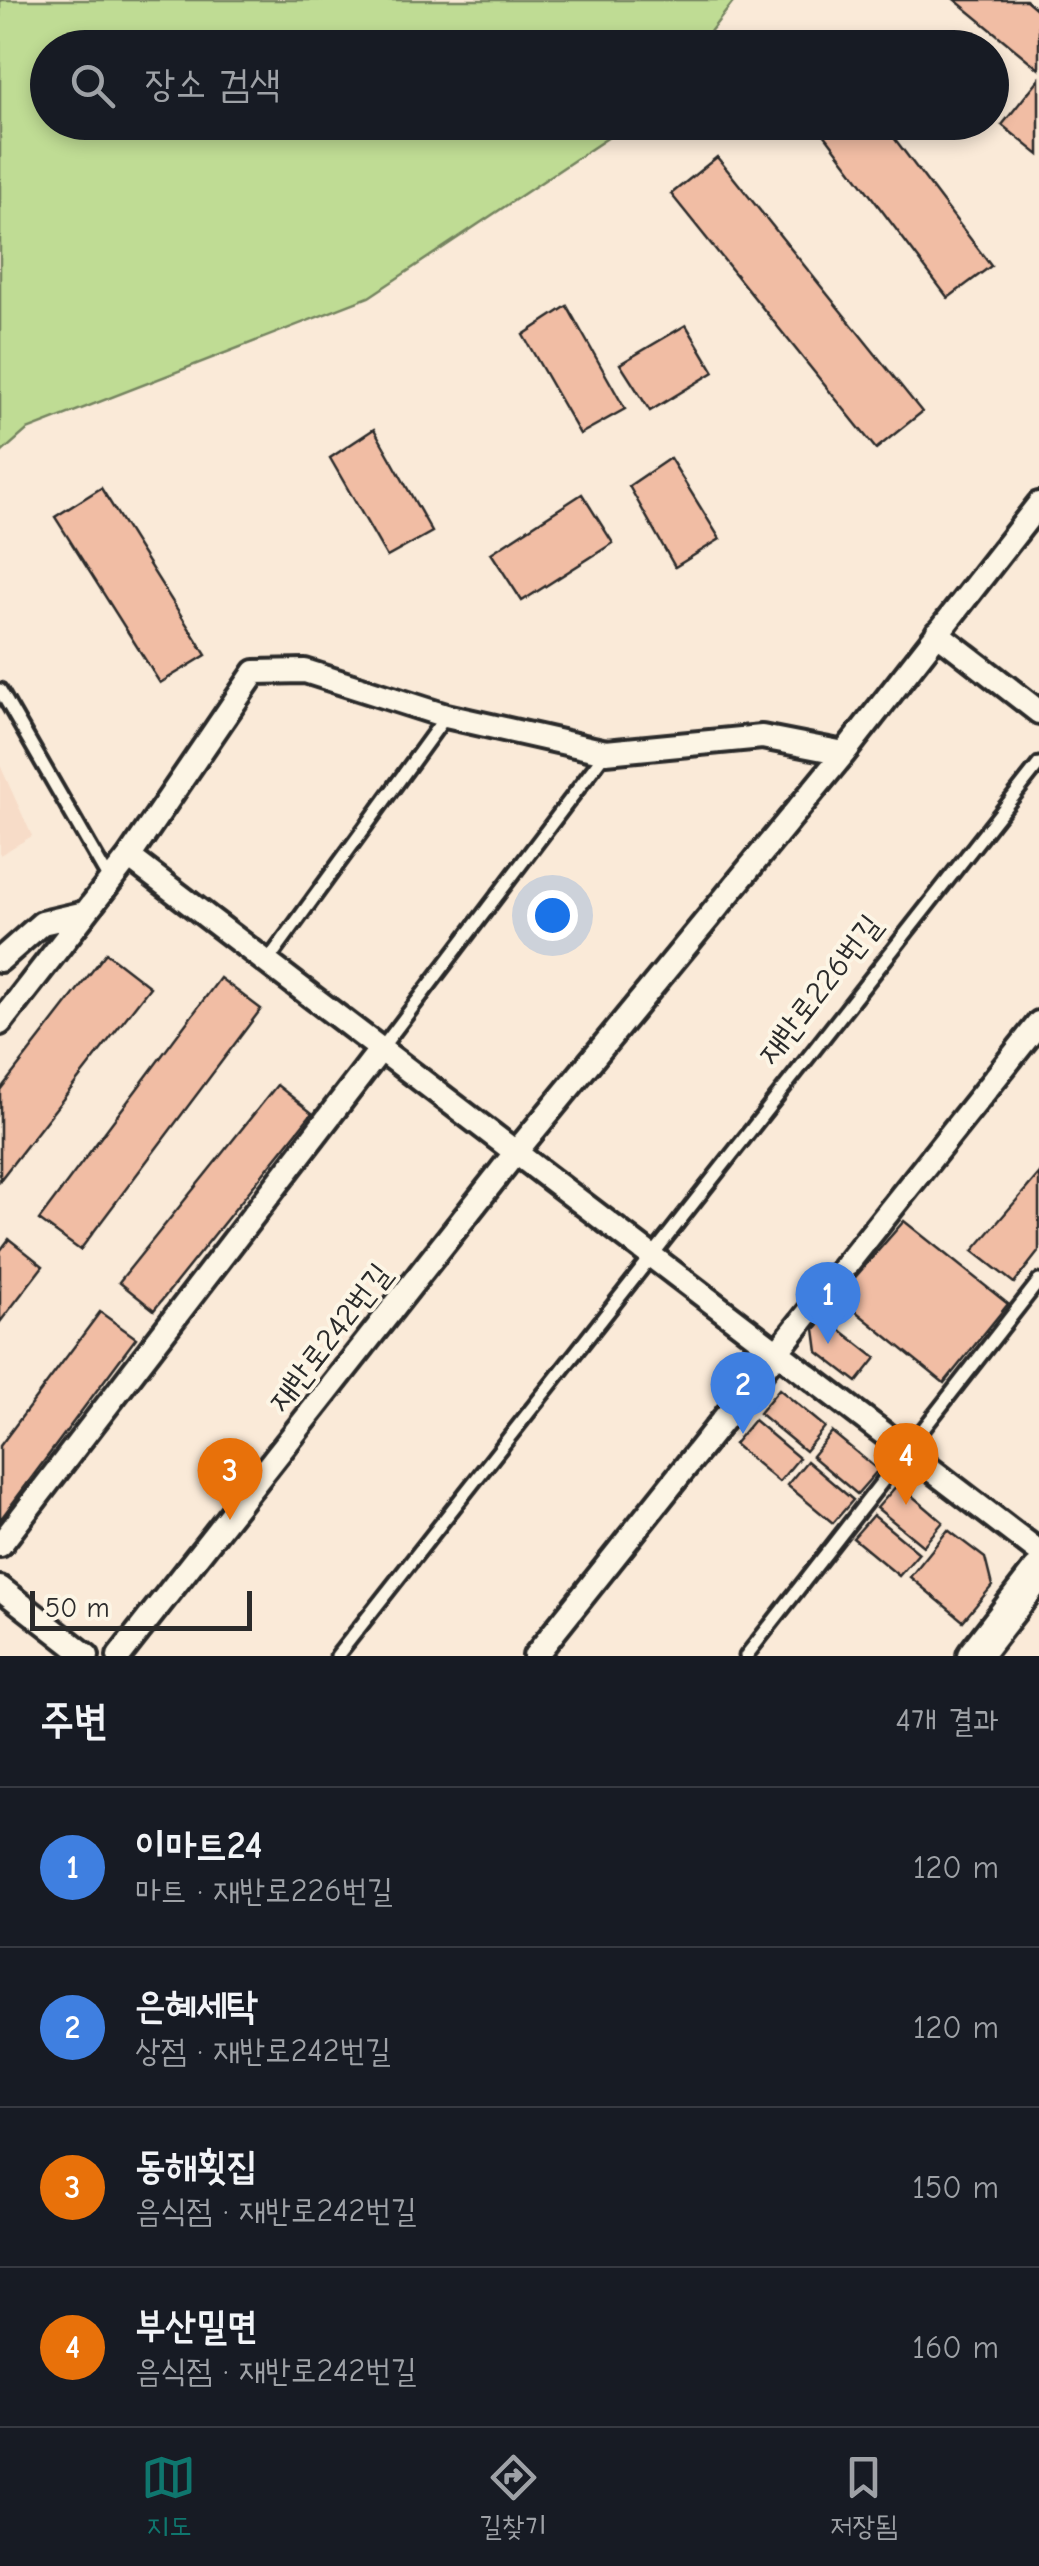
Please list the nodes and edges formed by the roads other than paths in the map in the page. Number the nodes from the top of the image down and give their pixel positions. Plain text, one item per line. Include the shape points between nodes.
1 (1039, 504) edge
2 (938, 633) junction
3 (0, 690) edge
4 (1039, 712) edge
5 (446, 716) junction
6 (606, 752) junction
7 (844, 753) junction
8 (1039, 764) edge
9 (129, 856) junction
10 (110, 880) junction
11 (85, 914) junction
12 (0, 960) edge
13 (267, 962) junction
14 (0, 1023) edge
15 (1039, 1023) edge
16 (381, 1050) junction
17 (516, 1152) junction
18 (650, 1255) junction
19 (1039, 1281) edge
20 (774, 1350) junction
21 (906, 1450) junction
22 (0, 1545) edge
23 (1039, 1552) edge
24 (1039, 1572) edge
25 (0, 1588) edge
26 (87, 1656) edge
27 (118, 1656) edge
28 (337, 1656) edge
29 (534, 1656) edge
30 (746, 1656) edge
31 (974, 1656) edge

1 - 2 street
2 - 4 street
2 - 7 street
3 - 10 lane
5 - 6 street
5 - 9 street via 306,670 254,672
5 - 13 lane
6 - 7 street via 762,736
6 - 16 lane
7 - 17 street
8 - 18 lane, 재반로226번길
9 - 10 street
9 - 13 street
10 - 11 street
11 - 12 street via 42,924
11 - 14 street
13 - 16 street
15 - 20 street
16 - 17 street
16 - 22 street
17 - 18 street
17 - 27 street, 재반로242번길
18 - 20 street
18 - 28 lane
19 - 21 lane
20 - 21 street
20 - 29 street
21 - 23 street
21 - 30 lane
24 - 31 main road
25 - 26 street

